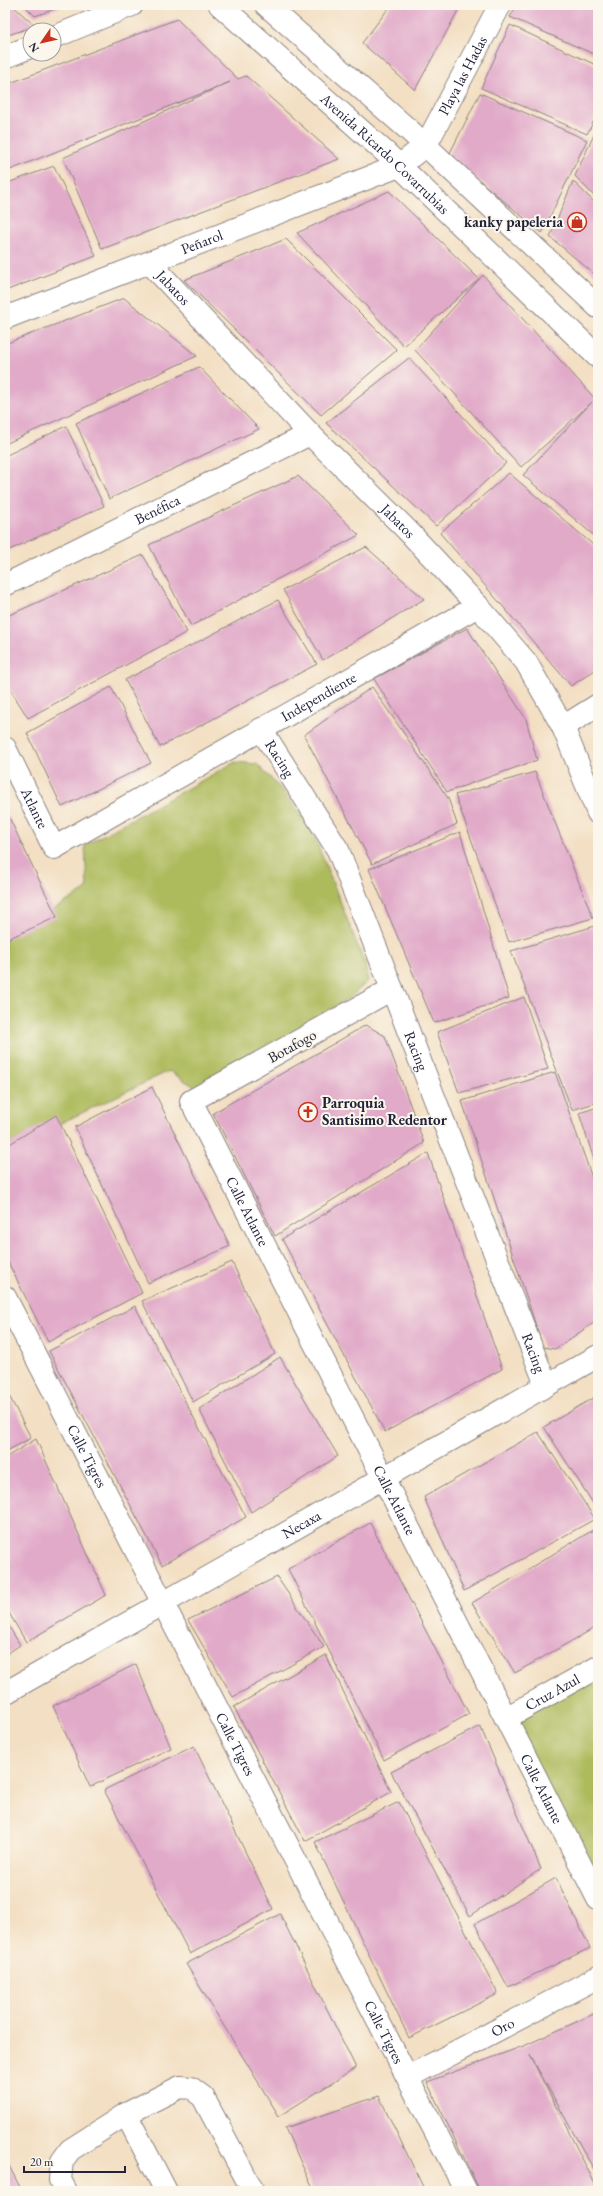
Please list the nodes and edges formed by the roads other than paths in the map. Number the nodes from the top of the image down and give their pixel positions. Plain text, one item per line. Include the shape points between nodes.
1 (132, 5) edge
2 (220, 5) edge
3 (266, 5) edge
4 (500, 5) edge
5 (62, 34) edge
6 (22, 50) edge
7 (5, 57) edge
8 (426, 145) junction
9 (400, 166) junction
10 (150, 263) junction
11 (598, 307) edge
12 (5, 318) edge
13 (598, 357) edge
14 (310, 434) junction
15 (5, 585) edge
16 (478, 606) junction
17 (598, 705) edge
18 (563, 727) junction
19 (261, 729) junction
20 (5, 748) edge
21 (598, 813) edge
22 (54, 848) joint
23 (392, 989) junction
24 (191, 1101) joint
25 (5, 1297) edge
26 (598, 1356) edge
27 (546, 1385) junction
28 (384, 1478) junction
29 (164, 1603) junction
30 (598, 1667) edge
31 (5, 1693) edge
32 (506, 1718) junction
33 (598, 1899) edge
34 (598, 1977) edge
35 (408, 2077) junction
36 (126, 2114) junction
37 (66, 2191) edge
38 (166, 2191) edge
39 (253, 2191) edge
40 (466, 2191) edge

1 - 5 street
2 - 9 street, Avenida Ricardo Covarrubias
3 - 8 street, Avenida Ricardo Covarrubias
4 - 8 street, Playa las Hadas
6 - 7 street
8 - 9 street
8 - 11 street, Avenida Ricardo Covarrubias
9 - 10 street, Peñarol
9 - 13 street, Avenida Ricardo Covarrubias
10 - 12 street, Peñarol
10 - 14 street, Jabatos
14 - 15 street, Benéfica
14 - 16 street, Jabatos
16 - 18 street, Jabatos via 526,662
16 - 19 street, Independiente
17 - 18 street
18 - 21 street, Jabatos
19 - 22 street, Independiente
19 - 23 street, Racing via 338,850
20 - 22 street, Atlante
23 - 24 street, Botafogo
23 - 27 street, Racing
24 - 28 street, Calle Atlante
25 - 29 street, Calle Tigres
26 - 27 street, Necaxa
27 - 28 street, Necaxa
28 - 29 street, Necaxa
28 - 32 street, Calle Atlante
29 - 31 street, Necaxa
29 - 35 street, Calle Tigres
30 - 32 street, Cruz Azul
32 - 33 street, Calle Atlante
34 - 35 street, Oro
35 - 40 street, Calle Tigres
36 - 37 street via 70,2150 62,2161 60,2180
36 - 38 street
36 - 39 street via 180,2087 191,2088 203,2097

